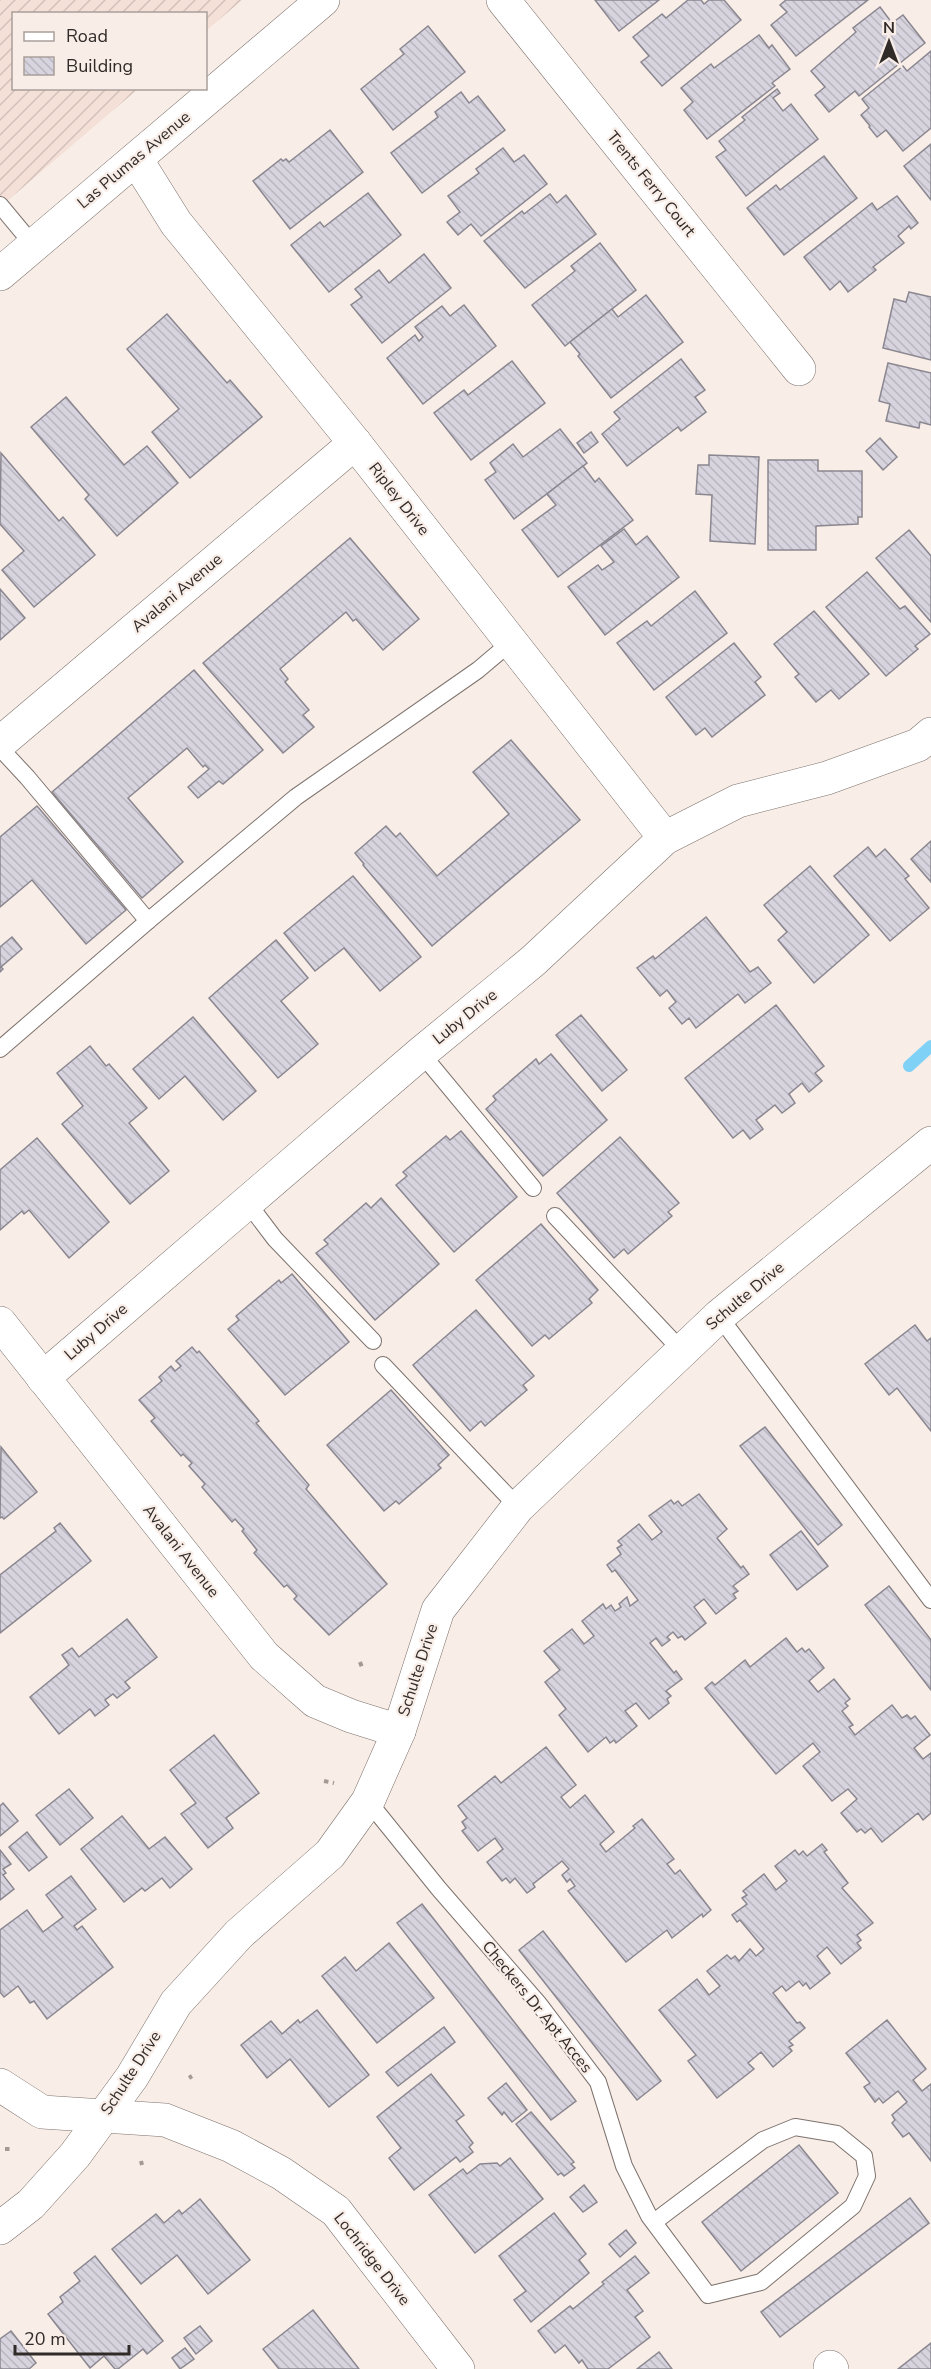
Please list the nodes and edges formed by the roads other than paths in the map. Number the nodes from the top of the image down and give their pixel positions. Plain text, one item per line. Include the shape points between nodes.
1 (503, 0) edge
2 (317, 2) edge
3 (136, 159) junction
4 (0, 205) edge
5 (34, 246) junction
6 (0, 274) edge
7 (799, 369) dead end
8 (355, 443) junction
9 (511, 642) junction
10 (931, 734) edge
11 (0, 743) edge
12 (0, 748) edge
13 (665, 838) junction
14 (148, 921) junction
15 (0, 1049) edge
16 (421, 1053) junction
17 (931, 1143) edge
18 (533, 1188) dead end
19 (247, 1202) junction
20 (555, 1216) dead end
21 (719, 1316) junction
22 (0, 1323) edge
23 (373, 1341) dead end
24 (682, 1351) junction
25 (383, 1365) dead end
26 (43, 1378) junction
27 (518, 1508) junction
28 (931, 1600) edge
29 (399, 1731) junction
30 (368, 1801) junction
31 (0, 2085) edge
32 (104, 2116) junction
33 (654, 2222) junction
34 (0, 2228) edge
35 (458, 2369) edge

1 - 7 street, Trents Ferry Court
2 - 3 street, Las Plumas Avenue
3 - 5 street, Las Plumas Avenue
3 - 8 street, Ripley Drive via 176,223
4 - 5 lane
5 - 6 street, Las Plumas Avenue
8 - 9 street, Ripley Drive
8 - 11 street, Avalani Avenue
9 - 13 street, Ripley Drive
9 - 14 lane via 478,670 296,797
10 - 13 street, Luby Drive via 918,745 827,778 738,801
12 - 14 lane
13 - 16 street, Luby Drive via 533,961
14 - 15 lane
16 - 18 lane
16 - 19 street, Luby Drive
17 - 21 street, Schulte Drive
19 - 23 lane via 275,1239
19 - 26 street, Luby Drive
20 - 24 lane
21 - 24 street, Schulte Drive
21 - 28 lane
22 - 26 street, Avalani Avenue
24 - 27 street, Schulte Drive
25 - 27 lane
26 - 29 street, Avalani Avenue via 264,1656 315,1701
27 - 29 street, Schulte Drive via 438,1610
29 - 30 street, Schulte Drive
30 - 32 street, Schulte Drive via 330,1854 239,1934 176,2003
30 - 33 lane, Checkers Dr Apt Acces via 539,2004 598,2082 624,2166
31 - 32 street, Lochridge Drive via 42,2112
32 - 34 street, Schulte Drive via 39,2196
32 - 35 street, Lochridge Drive via 165,2120 231,2146 281,2173 336,2211
33 - 33 lane, Checkers Dr Apt Acces via 708,2295 761,2282 853,2206 867,2176 864,2156 837,2134 795,2127 763,2140

